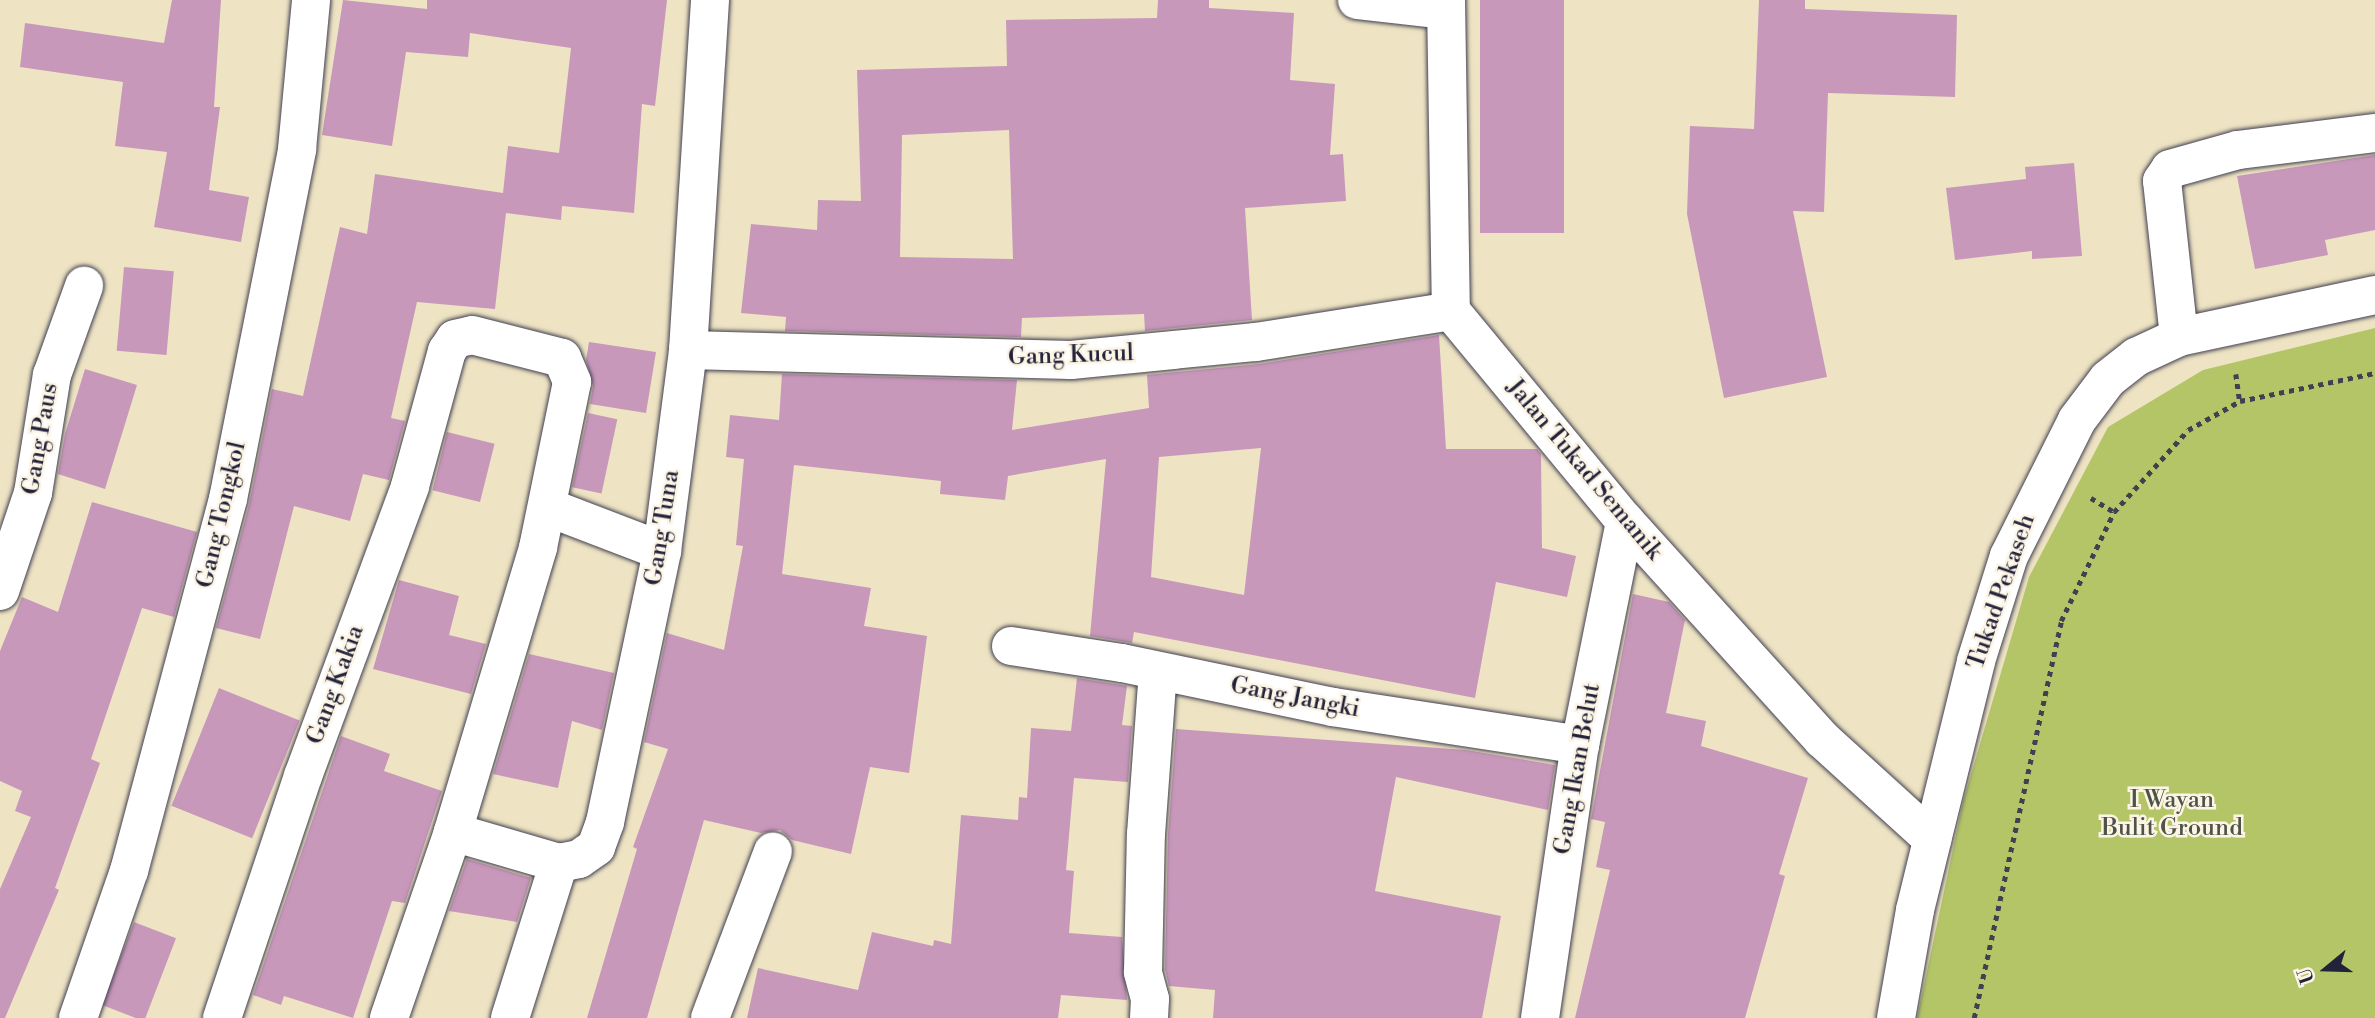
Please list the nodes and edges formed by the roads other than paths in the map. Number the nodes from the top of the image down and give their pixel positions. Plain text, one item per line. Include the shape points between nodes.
1 (310, 0) edge
2 (710, 0) edge
3 (1357, 0) edge
4 (1446, 5) edge
5 (2375, 133) edge
6 (84, 286) dead end
7 (2375, 295) edge
8 (1451, 311) junction
9 (2179, 337) junction
10 (688, 350) junction
11 (550, 508) junction
12 (1625, 521) junction
13 (662, 551) junction
14 (0, 591) edge
15 (1011, 646) dead end
16 (1158, 671) junction
17 (1580, 745) junction
18 (453, 832) junction
19 (1932, 839) junction
20 (773, 850) dead end
21 (559, 863) junction
22 (78, 1018) edge
23 (222, 1018) edge
24 (389, 1018) edge
25 (510, 1018) edge
26 (710, 1018) edge
27 (1149, 1018) edge
28 (1540, 1018) edge
29 (1896, 1018) edge

1 - 22 street, Gang Tongkol via 298,149 228,499 129,871
2 - 10 street, Gang Tuna
3 - 4 street
4 - 8 street
5 - 9 street via 2238,150 2170,169 2162,181
6 - 14 street, Gang Paus via 52,375 33,494
7 - 9 street, Tukad Pekaseh
8 - 10 street, Gang Kucul via 1256,342 1071,360
8 - 12 street, Jalan Tukad Semanik
9 - 19 street, Tukad Pekaseh via 2136,357 2108,379 2077,420 2044,479 2009,556 1980,648
10 - 13 street, Gang Tuna
11 - 13 street
11 - 18 street
11 - 23 street, Gang Kakia via 572,383 569,365 562,358 472,335 455,339 447,351 410,486 303,776
12 - 17 street, Gang Ikan Belut
12 - 19 street, Jalan Tukad Semanik via 1822,740
13 - 21 street, Gang Tuna via 605,822 596,846 579,859
15 - 16 street, Gang Jangki
16 - 17 street, Gang Jangki via 1333,706
16 - 27 street via 1146,834 1143,972
17 - 28 street, Gang Ikan Belut
18 - 21 street
18 - 24 street
19 - 29 street, Tukad Pekaseh
20 - 26 street
21 - 25 street

